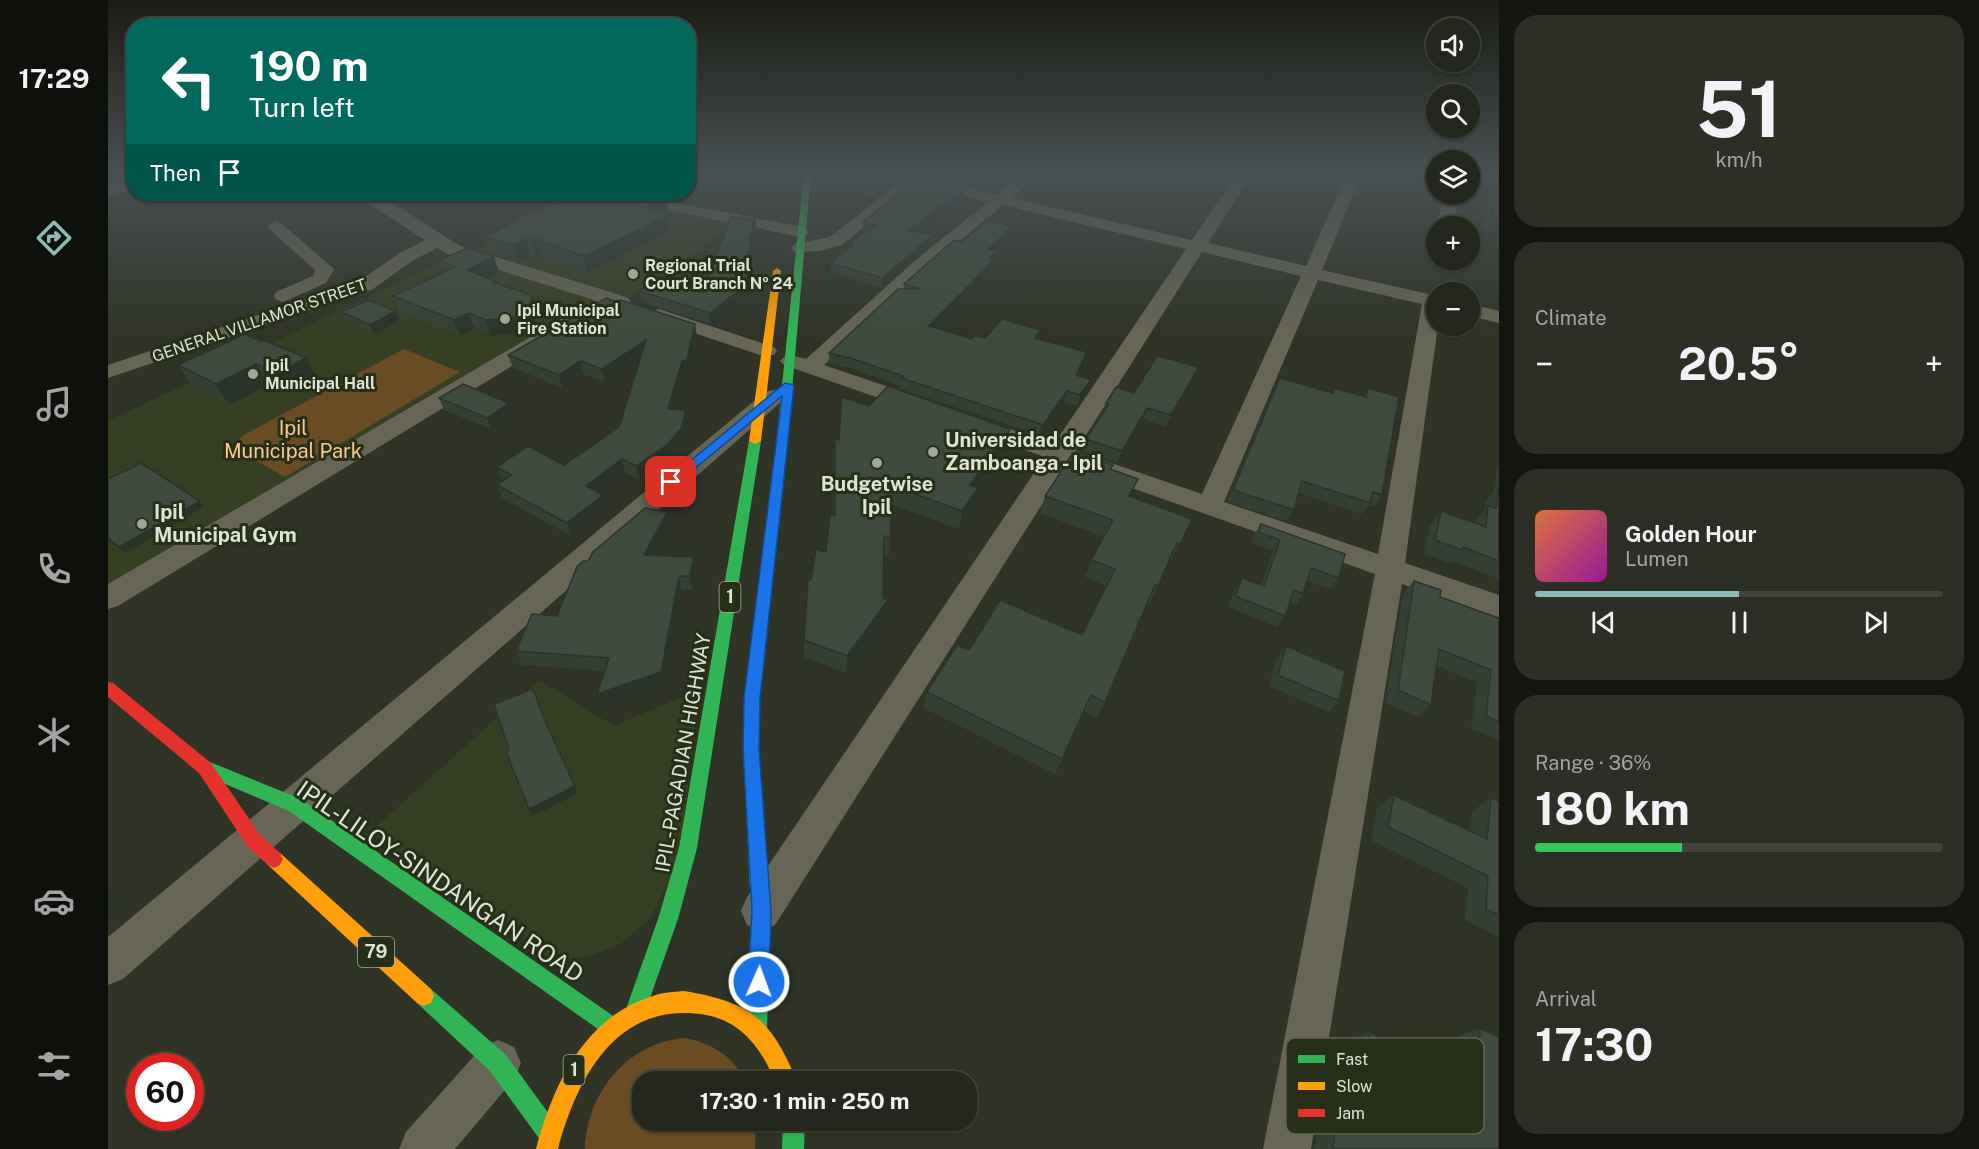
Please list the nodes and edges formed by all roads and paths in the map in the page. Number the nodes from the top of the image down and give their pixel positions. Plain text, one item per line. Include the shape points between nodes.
1 (275, 226) dead end
2 (418, 227) edge
3 (774, 227) edge
4 (802, 227) edge
5 (853, 227) edge
6 (968, 227) edge
7 (1109, 227) edge
8 (1209, 227) edge
9 (1333, 227) edge
10 (801, 240) junction
11 (476, 242) dead end
12 (445, 246) junction
13 (1195, 247) junction
14 (778, 259) dead end
15 (1313, 274) junction
16 (320, 279) junction
17 (338, 294) junction
18 (610, 298) junction
19 (1426, 300) edge
20 (254, 309) dead end
21 (1480, 312) edge
22 (1499, 317) edge
23 (1429, 336) edge
24 (767, 351) junction
25 (796, 371) junction
26 (108, 372) edge
27 (760, 408) junction
28 (1060, 453) junction
29 (1210, 505) junction
30 (1390, 568) junction
31 (108, 598) edge
32 (1499, 607) edge
33 (744, 616) junction
34 (108, 688) edge
35 (205, 768) junction
36 (295, 805) junction
37 (254, 841) junction
38 (762, 911) junction
39 (108, 964) edge
40 (635, 1012) junction
41 (612, 1027) junction
42 (757, 1030) junction
43 (1307, 1038) edge
44 (498, 1063) junction
45 (781, 1071) edge
46 (794, 1131) edge
47 (549, 1133) junction
48 (1290, 1134) edge
49 (423, 1149) edge
50 (548, 1149) edge
51 (794, 1149) edge
52 (1287, 1149) edge

1 - 16 street via 322,265 324,274
2 - 12 street
3 - 10 street
4 - 10 main road, 1
5 - 10 street via 836,241 820,246
6 - 25 street
7 - 13 street
8 - 13 street
9 - 15 street
10 - 25 main road, 1
11 - 12 street, GENERAL VILLAMOR STREET
12 - 17 street, GENERAL VILLAMOR STREET via 397,263 376,280
12 - 18 street
13 - 15 street
13 - 28 street
14 - 24 main road, IPIL-PAGADIAN HIGHWAY / 1
15 - 19 street
15 - 29 street
16 - 17 street
16 - 20 street
17 - 26 street, GENERAL VILLAMOR STREET
18 - 24 street
18 - 31 street
21 - 22 street
23 - 30 street
24 - 27 main road, IPIL-PAGADIAN HIGHWAY / 1
25 - 27 street
25 - 28 street via 946,414
25 - 33 main road, 1
27 - 33 main road, IPIL-PAGADIAN HIGHWAY / 1
27 - 36 street
28 - 29 street
28 - 38 street
29 - 30 street
30 - 32 street
30 - 43 street
33 - 38 main road, 1
33 - 40 main road, IPIL-PAGADIAN HIGHWAY / 1 via 684,873
34 - 35 main road, IPIL-LILOY-SINDANGAN ROAD / 79
35 - 36 main road, IPIL-LILOY-SINDANGAN ROAD / 79
35 - 37 main road, IPIL-LILOY-SINDANGAN ROAD / 79
36 - 37 street
36 - 41 main road, IPIL-LILOY-SINDANGAN ROAD / 79
37 - 39 street
37 - 44 main road, IPIL-LILOY-SINDANGAN ROAD / 79
38 - 42 main road, 1
40 - 41 main road, 1
40 - 42 main road, 1 via 678,999 700,1000 740,1016
41 - 47 main road, 1 via 573,1072
42 - 45 main road, 1
44 - 47 main road, IPIL-LILOY-SINDANGAN ROAD / 79
44 - 49 street
46 - 51 main road
47 - 50 main road, 1
48 - 52 street

